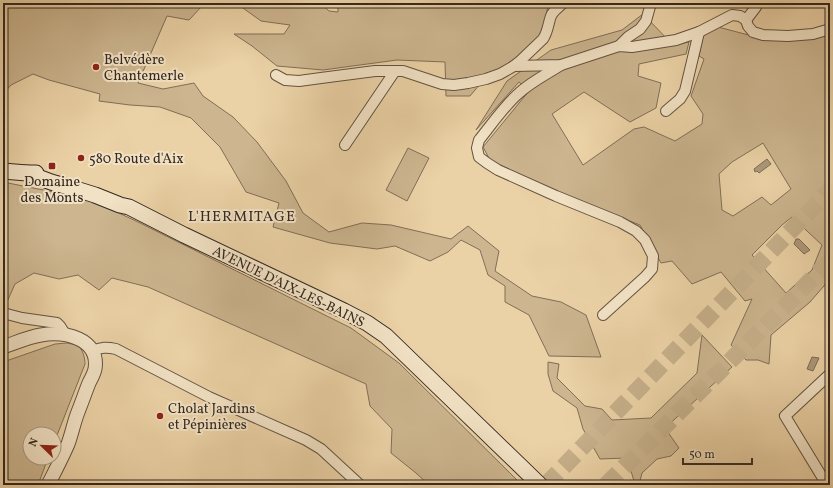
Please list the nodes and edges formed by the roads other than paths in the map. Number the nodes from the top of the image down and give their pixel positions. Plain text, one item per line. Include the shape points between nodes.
1 (563, 3) edge
2 (651, 3) edge
3 (756, 8) dead end
4 (746, 20) junction
5 (830, 29) edge
6 (699, 32) junction
7 (619, 46) junction
8 (561, 65) junction
9 (514, 66) junction
10 (395, 71) junction
11 (276, 75) dead end
12 (666, 111) dead end
13 (345, 145) dead end
14 (3, 171) edge
15 (3, 313) edge
16 (604, 315) dead end
17 (65, 334) junction
18 (3, 347) edge
19 (94, 353) junction
20 (830, 374) edge
21 (48, 485) edge
22 (360, 485) edge
23 (540, 485) edge
24 (827, 485) edge

1 - 9 street via 552,15 543,39
2 - 7 street via 646,21
3 - 4 street
4 - 5 street via 752,32 763,35 812,34
4 - 6 street via 732,15
6 - 7 street via 676,40 632,47
6 - 12 street via 686,91
7 - 8 street
8 - 9 street
8 - 16 street via 520,92 479,140 477,148 479,157 487,164 620,222 636,231 645,240 653,256 652,269
9 - 10 street via 486,79 454,85
10 - 11 street via 375,70 299,80 284,80
10 - 13 street
14 - 23 main road, AVENUE D'AIX-LES-BAINS via 27,174 129,207 367,323 386,336
15 - 17 street via 57,323
17 - 18 street via 40,335
17 - 19 street via 81,340 90,346
19 - 21 street via 93,375 68,443
19 - 22 street via 98,348 116,349 209,397 306,440 321,449
20 - 24 street via 785,416

